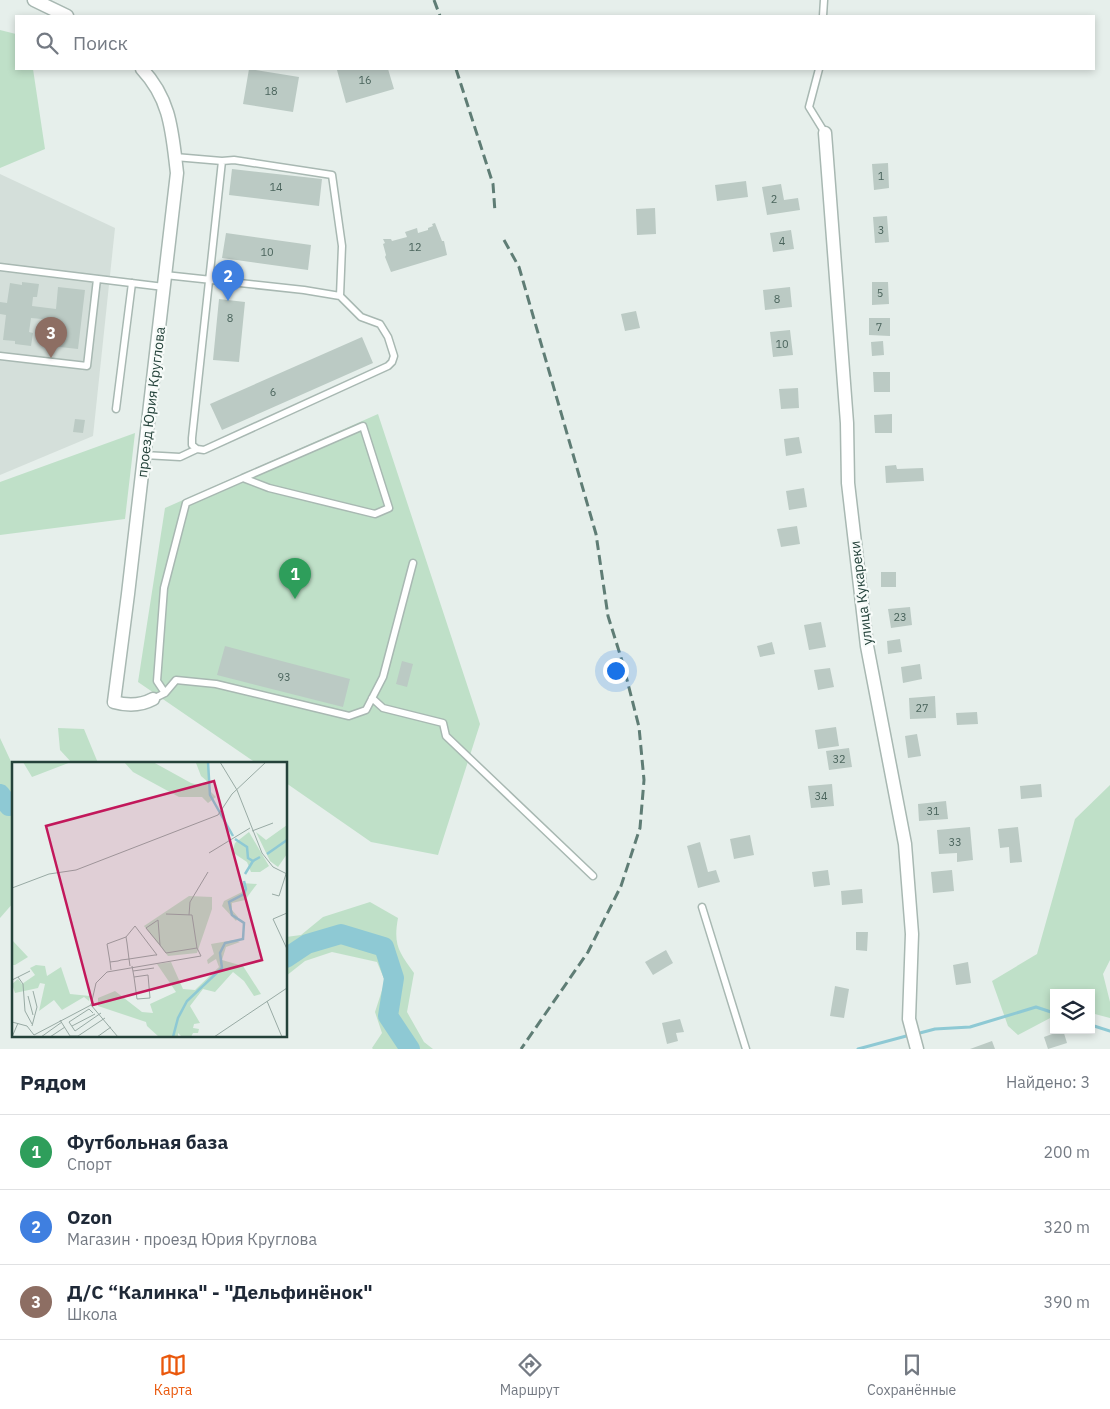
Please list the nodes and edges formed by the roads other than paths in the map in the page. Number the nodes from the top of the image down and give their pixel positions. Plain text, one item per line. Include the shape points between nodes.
1 (34, 0) edge
2 (824, 0) edge
3 (65, 15) edge
4 (823, 15) edge
5 (143, 70) edge
6 (819, 70) edge
7 (825, 133) joint
8 (175, 157) junction
9 (222, 161) junction
10 (0, 267) edge
11 (98, 279) junction
12 (209, 279) junction
13 (165, 281) junction
14 (132, 283) junction
15 (340, 296) junction
16 (0, 356) edge
17 (116, 409) dead end
18 (197, 449) junction
19 (144, 455) junction
20 (243, 478) junction
21 (413, 563) dead end
22 (165, 693) junction
23 (372, 698) junction
24 (153, 699) joint
25 (593, 876) dead end
26 (702, 907) dead end
27 (746, 1049) edge
28 (918, 1049) edge

1 - 3 street
2 - 4 lane
5 - 8 street, проезд Юрия Круглова via 165,102
6 - 7 lane via 809,107
7 - 28 street, улица Кукареки via 847,424 848,483 867,646 904,844 912,934 909,1019
8 - 9 lane
8 - 13 street, проезд Юрия Круглова via 177,173
9 - 12 lane
9 - 15 lane via 332,174 342,246
10 - 11 lane
11 - 14 lane
11 - 16 lane via 87,366
12 - 13 lane
12 - 15 lane
12 - 18 lane via 192,438 192,445
13 - 14 lane
13 - 19 street, проезд Юрия Круглова
14 - 17 lane
15 - 18 lane via 361,317 380,324 394,356 392,362 204,450
18 - 19 lane via 180,457
19 - 24 street, проезд Юрия Круглова via 114,702 128,706
20 - 20 lane via 363,426 389,508 375,514 269,488
20 - 22 lane via 186,503 164,588 157,681
21 - 23 lane via 383,678
22 - 23 lane via 176,680 216,684 349,716 366,710
22 - 24 lane
23 - 25 lane via 383,708 443,723 446,736
26 - 27 lane

